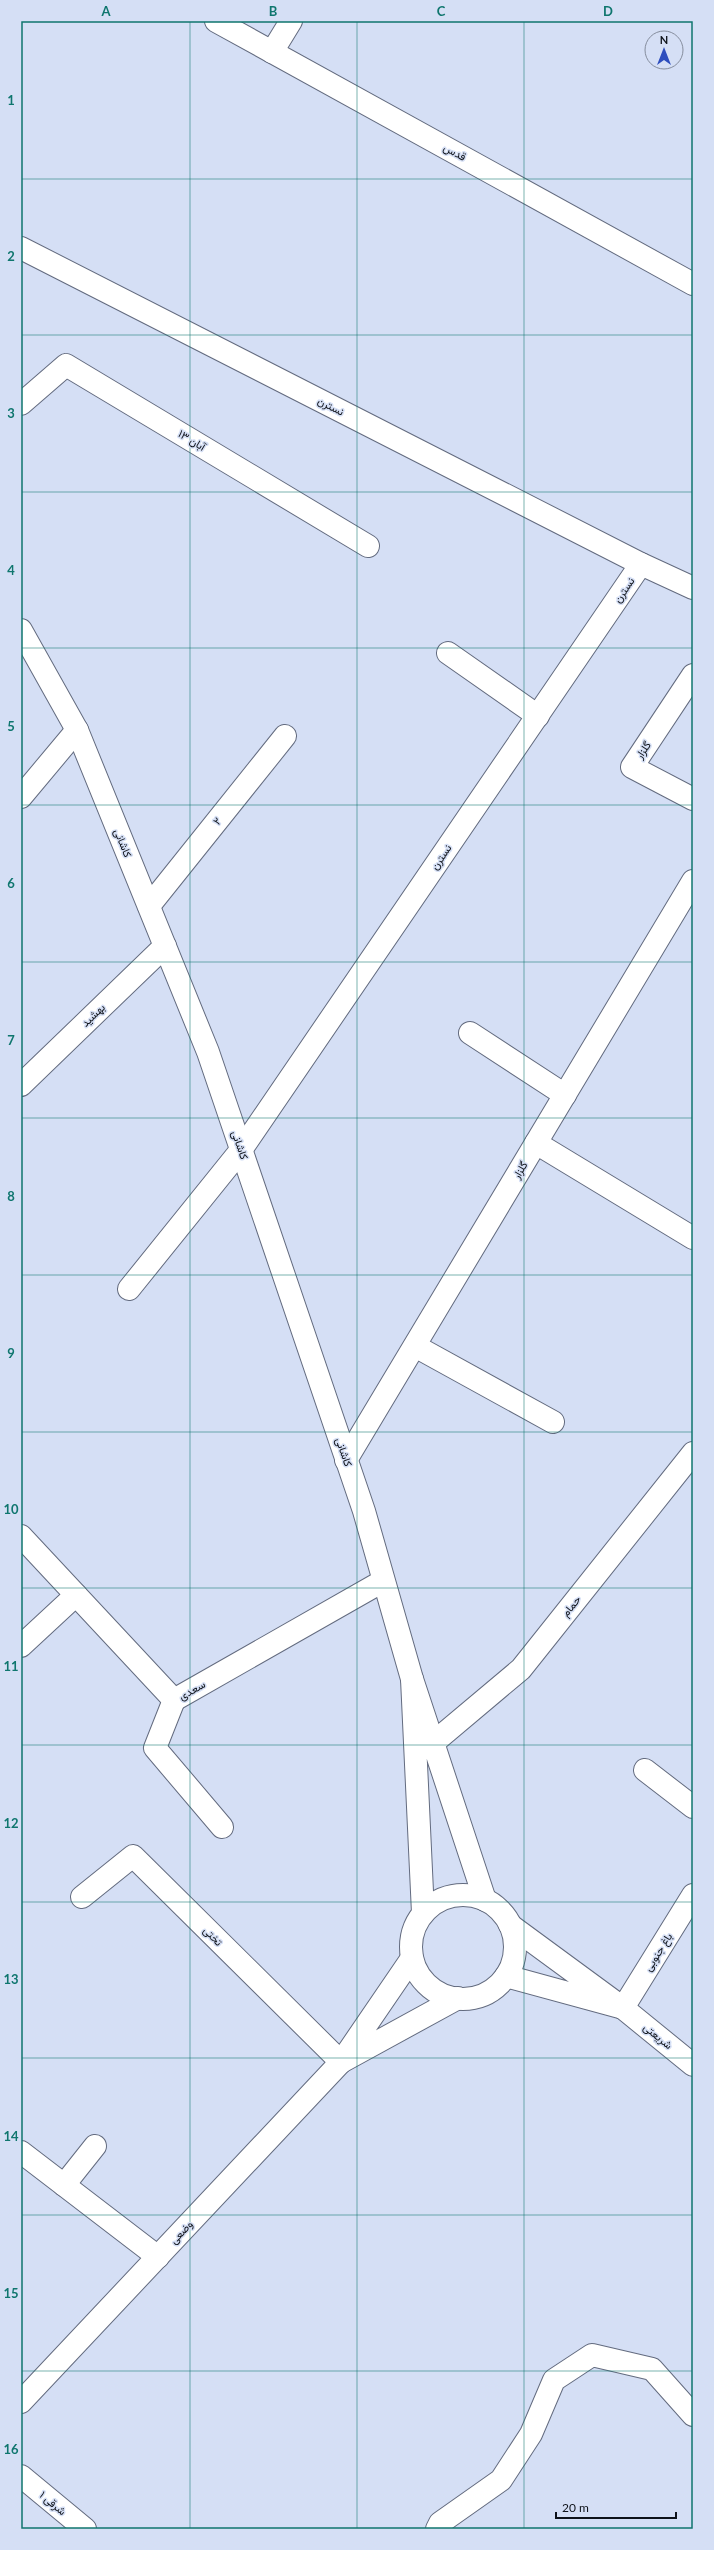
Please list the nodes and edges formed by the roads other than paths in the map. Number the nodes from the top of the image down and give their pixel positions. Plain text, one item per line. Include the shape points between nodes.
1 (216, 21) edge
2 (291, 21) edge
3 (272, 52) junction
4 (21, 248) edge
5 (693, 284) edge
6 (21, 404) edge
7 (368, 546) dead end
8 (641, 564) junction
9 (693, 588) edge
10 (22, 638) edge
11 (448, 653) dead end
12 (693, 675) edge
13 (538, 716) junction
14 (77, 730) junction
15 (285, 736) dead end
16 (21, 797) edge
17 (693, 799) edge
18 (693, 881) edge
19 (149, 906) junction
20 (165, 946) junction
21 (470, 1033) dead end
22 (21, 1085) edge
23 (565, 1095) junction
24 (536, 1143) junction
25 (242, 1150) junction
26 (693, 1238) edge
27 (129, 1289) dead end
28 (415, 1346) junction
29 (553, 1422) dead end
30 (693, 1453) edge
31 (346, 1460) junction
32 (21, 1536) edge
33 (383, 1581) junction
34 (76, 1595) junction
35 (21, 1646) edge
36 (412, 1679) junction
37 (174, 1700) junction
38 (433, 1743) junction
39 (645, 1770) dead end
40 (693, 1807) edge
41 (222, 1827) dead end
42 (693, 1895) edge
43 (82, 1897) dead end
44 (485, 1900) junction
45 (423, 1913) junction
46 (510, 1925) junction
47 (412, 1958) junction
48 (506, 1976) junction
49 (458, 1998) junction
50 (623, 2008) junction
51 (341, 2062) junction
52 (693, 2065) edge
53 (95, 2146) dead end
54 (21, 2152) edge
55 (64, 2185) junction
56 (158, 2257) junction
57 (21, 2402) edge
58 (693, 2415) edge
59 (21, 2476) edge
60 (85, 2529) edge
61 (437, 2529) edge

1 - 3 street, قدس
2 - 3 street
3 - 5 street, قدس
4 - 8 street, نسترن
6 - 7 street, ۱۳ آبان via 66,365
8 - 9 street, نسترن
8 - 13 street, نسترن
10 - 14 street, کاشانی
11 - 13 street
12 - 17 street, گلزار via 632,767
13 - 25 street, نسترن
14 - 16 street
14 - 19 street, کاشانی
15 - 19 street, ۲
18 - 23 street, گلزار
19 - 20 street, کاشانی
20 - 22 street, بهشید
20 - 25 street, کاشانی via 208,1052
21 - 23 street
23 - 24 street, گلزار
24 - 26 street
24 - 28 street, گلزار
25 - 27 street, نسترن
25 - 31 street, کاشانی
28 - 29 street
28 - 31 street, گلزار
30 - 38 street, حمام via 521,1669
31 - 33 street, کاشانی
32 - 34 street, سعدی
33 - 36 street, کاشانی
33 - 37 street, سعدی
34 - 35 street
34 - 37 street, سعدی
36 - 38 street
36 - 45 street
37 - 41 street via 155,1748
38 - 44 street
39 - 40 street
42 - 50 street, باغ جنوبی
43 - 51 street, تختی via 133,1856
44 - 45 street via 468,1895 450,1896
44 - 46 street via 500,1910
45 - 47 street via 415,1927 411,1942
46 - 48 street via 514,1948 513,1960
46 - 50 street, شریعتی
47 - 49 street via 418,1973 428,1985 441,1994
47 - 51 street
48 - 49 street via 493,1989 476,1997
48 - 50 street
49 - 51 street
50 - 52 street, شریعتی
51 - 56 street, وضعی
53 - 55 street
54 - 55 street
55 - 56 street
56 - 57 street, وضعی
58 - 61 street via 652,2369 592,2356 554,2380 531,2434 501,2480 440,2523
59 - 60 street, ۱ شرقی

